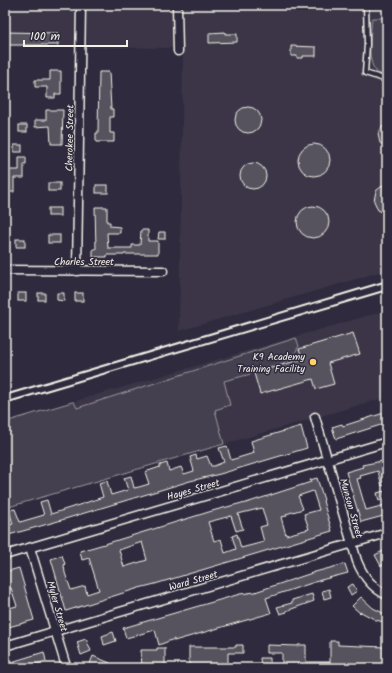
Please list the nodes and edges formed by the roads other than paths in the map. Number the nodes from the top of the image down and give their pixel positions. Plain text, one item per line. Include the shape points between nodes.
1 (81, 5) edge
2 (177, 5) edge
3 (366, 5) edge
4 (178, 51) dead end
5 (387, 80) edge
6 (5, 270) edge
7 (77, 270) junction
8 (163, 271) dead end
9 (315, 416) dead end
10 (387, 442) edge
11 (328, 460) junction
12 (387, 534) edge
13 (352, 544) junction
14 (30, 548) junction
15 (5, 555) edge
16 (387, 595) edge
17 (55, 631) junction
18 (5, 646) edge
19 (68, 668) edge

1 - 7 street, Cherokee Street
2 - 4 street
3 - 5 lane via 365,73
6 - 7 street, Charles Street
7 - 8 street, Charles Street
9 - 11 street, Munson Street
10 - 11 street, Hayes Street
11 - 13 street, Munson Street
11 - 14 street, Hayes Street
12 - 13 street, Ward Street
13 - 16 street, Munson Street via 364,575
13 - 17 street, Ward Street
14 - 15 street, Hayes Street
14 - 17 street, Myler Street
17 - 18 street, Ward Street
17 - 19 street, Myler Street

